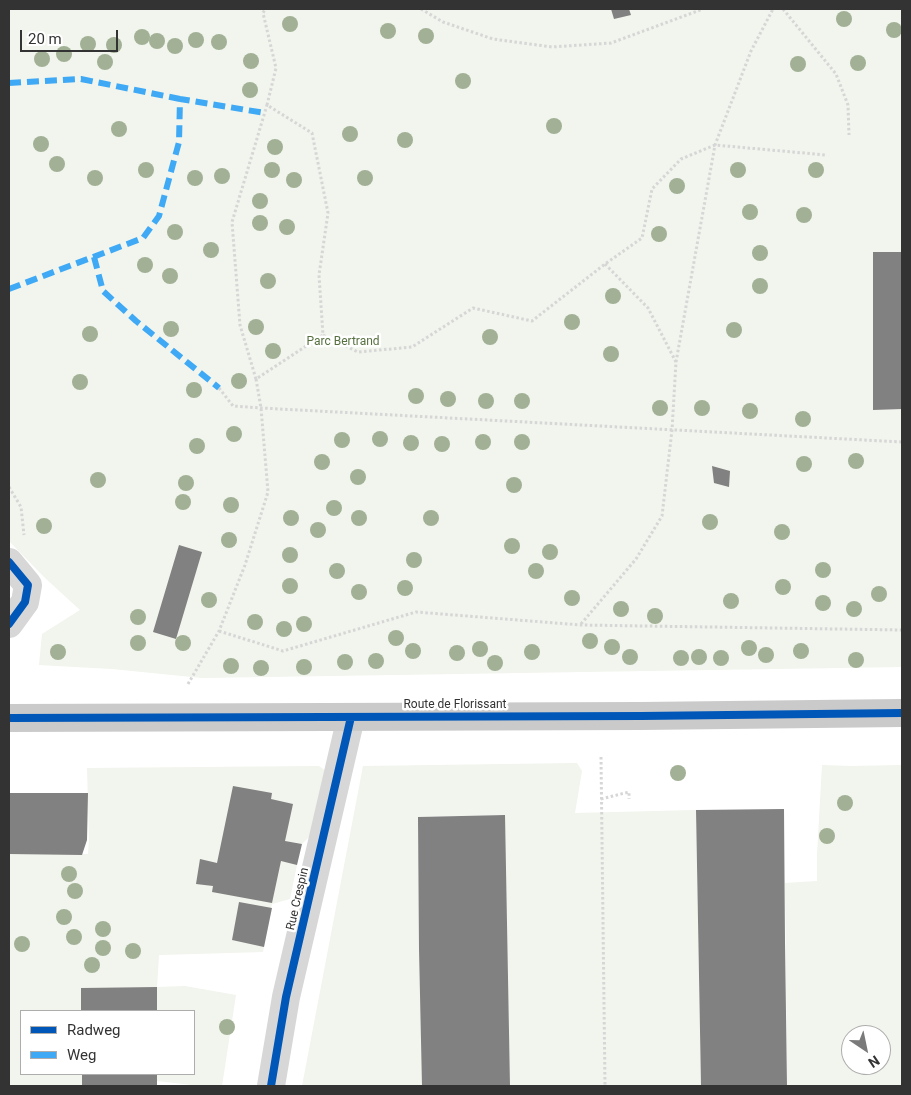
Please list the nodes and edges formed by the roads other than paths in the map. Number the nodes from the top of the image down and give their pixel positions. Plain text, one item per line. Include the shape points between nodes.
1 (12, 566) edge
2 (9, 624) edge
3 (902, 713) edge
4 (351, 717) junction
5 (9, 718) edge
6 (271, 1086) edge

1 - 2 street via 28,585 25,602
3 - 4 main road, Route de Florissant
4 - 5 main road, Route de Florissant
4 - 6 street, Rue Crespin via 286,996

